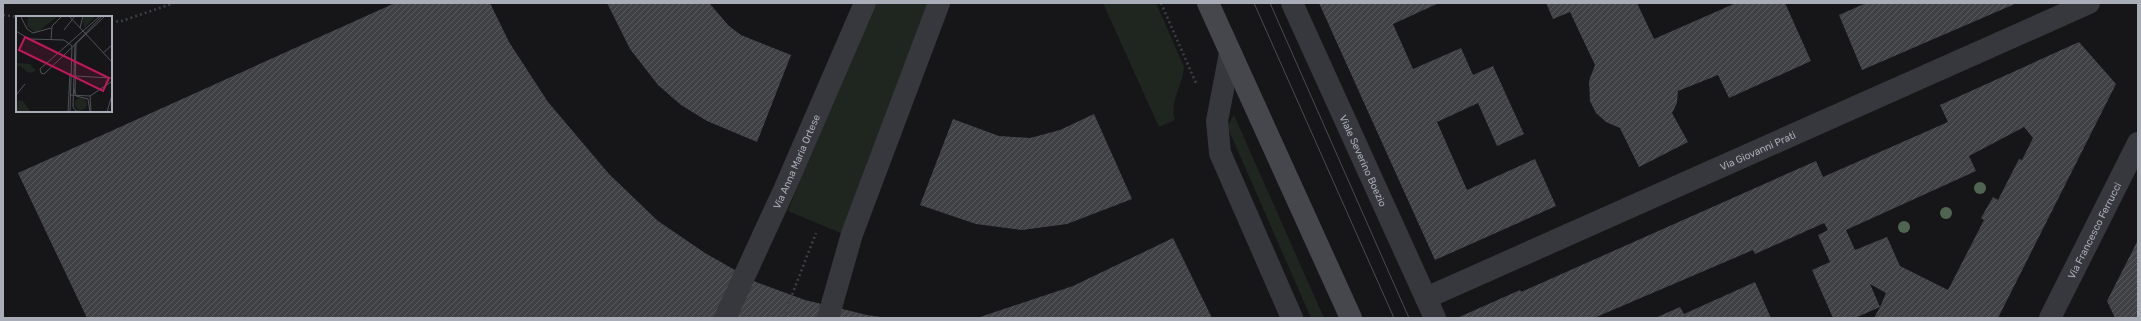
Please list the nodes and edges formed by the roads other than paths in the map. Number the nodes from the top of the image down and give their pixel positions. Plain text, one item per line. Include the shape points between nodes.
1 (865, 3) edge
2 (939, 3) edge
3 (1208, 3) edge
4 (1292, 3) edge
5 (2089, 3) edge
6 (1230, 53) junction
7 (2138, 143) edge
8 (1426, 298) junction
9 (725, 318) edge
10 (828, 318) edge
11 (1292, 318) edge
12 (1351, 318) edge
13 (1435, 318) edge
14 (2050, 318) edge

1 - 9 street, Via Anna Maria Ortese
2 - 10 street via 852,234
3 - 6 main road
4 - 8 street, Viale Severino Boezio
5 - 8 street, Via Giovanni Prati
6 - 11 street via 1217,122 1220,152
6 - 12 main road
7 - 14 street, Via Francesco Ferrucci
8 - 13 street, Viale Severino Boezio

